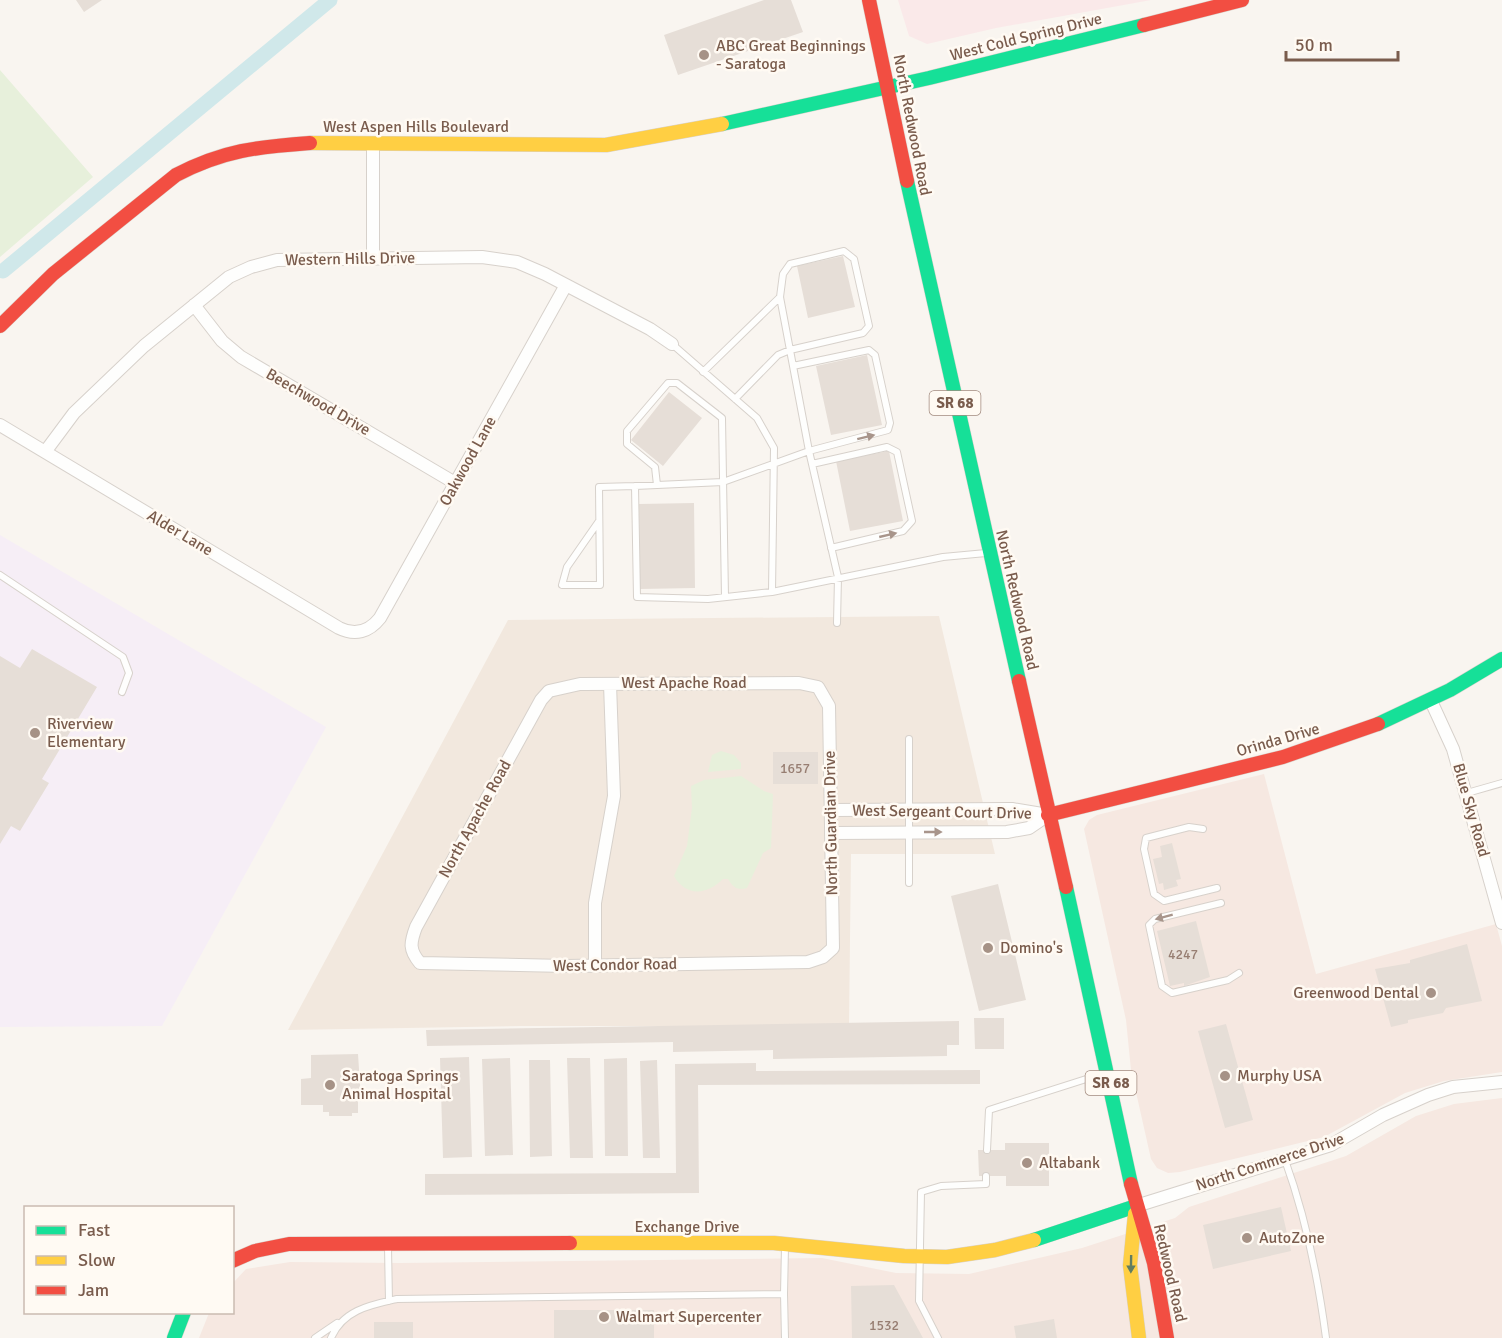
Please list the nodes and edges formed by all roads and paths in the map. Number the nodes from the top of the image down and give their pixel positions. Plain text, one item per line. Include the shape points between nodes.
1 (869, 0) edge
2 (1242, 0) edge
3 (888, 87) junction
4 (373, 143) junction
5 (373, 258) junction
6 (566, 285) junction
7 (780, 297) junction
8 (194, 305) junction
9 (0, 326) edge
10 (672, 344) joint
11 (790, 350) junction
12 (793, 366) junction
13 (703, 372) junction
14 (735, 399) junction
15 (0, 425) edge
16 (809, 450) junction
17 (45, 452) junction
18 (774, 463) junction
19 (812, 464) junction
20 (723, 482) junction
21 (455, 483) junction
22 (657, 485) junction
23 (635, 486) junction
24 (599, 521) junction
25 (831, 548) junction
26 (989, 552) junction
27 (0, 575) edge
28 (838, 577) junction
29 (772, 592) junction
30 (725, 597) junction
31 (837, 623) dead end
32 (363, 631) joint
33 (1502, 659) edge
34 (610, 684) junction
35 (818, 687) joint
36 (549, 691) joint
37 (122, 692) dead end
38 (1431, 701) junction
39 (909, 739) dead end
40 (1502, 783) edge
41 (1467, 793) junction
42 (832, 810) junction
43 (908, 810) junction
44 (1048, 815) junction
45 (1203, 829) dead end
46 (907, 832) junction
47 (832, 833) junction
48 (909, 883) dead end
49 (1217, 888) dead end
50 (1221, 903) dead end
51 (1499, 903) edge
52 (1502, 923) edge
53 (411, 952) joint
54 (823, 957) joint
55 (595, 966) junction
56 (1239, 973) dead end
57 (1108, 1072) junction
58 (1502, 1082) edge
59 (987, 1150) dead end
60 (1285, 1160) junction
61 (986, 1176) dead end
62 (1136, 1206) junction
63 (785, 1243) junction
64 (388, 1244) junction
65 (919, 1257) junction
66 (234, 1260) edge
67 (784, 1294) junction
68 (388, 1301) junction
69 (183, 1314) edge
70 (338, 1323) junction
71 (174, 1338) edge
72 (315, 1338) edge
73 (331, 1338) edge
74 (785, 1338) edge
75 (938, 1338) edge
76 (1139, 1338) edge
77 (1167, 1338) edge
78 (1326, 1338) edge

1 - 3 street, North Redwood Road / SR 68
2 - 3 street, West Cold Spring Drive
3 - 4 street, West Aspen Hills Boulevard via 679,134 606,145
3 - 26 street, North Redwood Road / SR 68
4 - 5 street
4 - 9 street, West Aspen Hills Boulevard via 251,147 199,163 176,175 95,239
5 - 6 street, Western Hills Drive via 499,259 531,267
5 - 8 street, Western Hills Drive via 291,258 263,263 229,277
6 - 10 street, Western Hills Drive
6 - 21 street, Oakwood Lane
7 - 11 lane
7 - 11 lane via 783,274 790,264 844,250 854,259 869,326 862,333
7 - 13 lane
8 - 17 street, Western Hills Drive via 113,373 74,413
8 - 21 street, Beechwood Drive via 218,336 242,357
10 - 13 lane
11 - 12 lane
11 - 14 lane via 778,356
12 - 16 lane
16 -> 12 lane via 880,433 888,430 890,423 875,355 869,350
13 - 14 lane
14 - 18 lane via 757,418 774,448
15 - 17 street, Alder Lane
16 - 18 lane
16 - 19 lane
17 - 32 street, Alder Lane via 339,628
18 - 20 lane
18 - 29 lane
19 - 25 lane
25 -> 19 lane via 903,531 912,521 897,452 887,447
20 - 22 lane
20 - 22 lane via 722,418 677,383 668,383 627,431 627,444 655,467
20 - 30 lane
21 - 32 street, Oakwood Lane via 380,618
22 - 23 lane
23 - 24 lane via 599,487
23 - 30 lane via 637,597
24 - 24 lane via 600,585 562,585 567,567
25 - 28 lane
26 - 28 lane
26 - 44 street, North Redwood Road / SR 68
27 - 37 lane via 123,657 129,673
28 - 29 lane
28 - 31 lane
29 - 30 lane
33 - 38 street, Orinda Drive
34 - 35 street, West Apache Road via 799,683
34 - 36 street, West Apache Road via 580,684
34 - 55 street via 614,796 594,903
35 - 42 street, North Guardian Drive via 829,706
36 - 53 street, North Apache Road via 416,927
38 - 41 street, Blue Sky Road via 1449,735
38 - 44 street, Orinda Drive via 1316,748
39 - 43 lane
40 - 41 lane
41 - 51 street, Blue Sky Road
42 - 43 street, West Sergeant Court Drive
42 - 47 street, North Guardian Drive
43 - 44 street, West Sergeant Court Drive via 1012,810
43 - 46 lane
46 -> 44 street, West Sergeant Court Drive via 1018,831
44 - 57 street, North Redwood Road / SR 68
45 - 49 lane via 1190,827 1146,838 1144,849 1154,894 1164,901
46 - 47 street, West Sergeant Court Drive
46 - 48 lane
47 - 54 street, North Guardian Drive via 833,948
50 -> 56 lane via 1155,919 1149,925 1161,986 1172,993 1228,980
51 - 52 street, Blue Sky Road
53 - 55 street, West Condor Road via 420,963
54 - 55 street, West Condor Road via 808,962
57 - 59 lane via 989,1110
57 - 62 street, North Redwood Road / SR 68
58 - 60 street, North Commerce Drive via 1453,1087 1407,1102 1331,1145
60 - 62 street, North Commerce Drive
60 - 78 lane via 1308,1233
61 - 65 lane via 986,1184 941,1186 921,1192
62 - 65 street, Exchange Drive via 995,1250
62 -> 76 street, Redwood Road / SR 68 via 1130,1265
62 - 77 street, Redwood Road / SR 68 via 1154,1263
63 - 64 street, Exchange Drive
63 - 65 street, Exchange Drive
63 - 67 lane
64 - 66 street, Exchange Drive via 289,1244
64 - 68 lane
65 - 75 lane via 919,1300
67 - 68 lane
67 - 74 lane
68 - 70 lane via 363,1307
69 - 71 street
70 - 72 lane
70 - 73 lane

